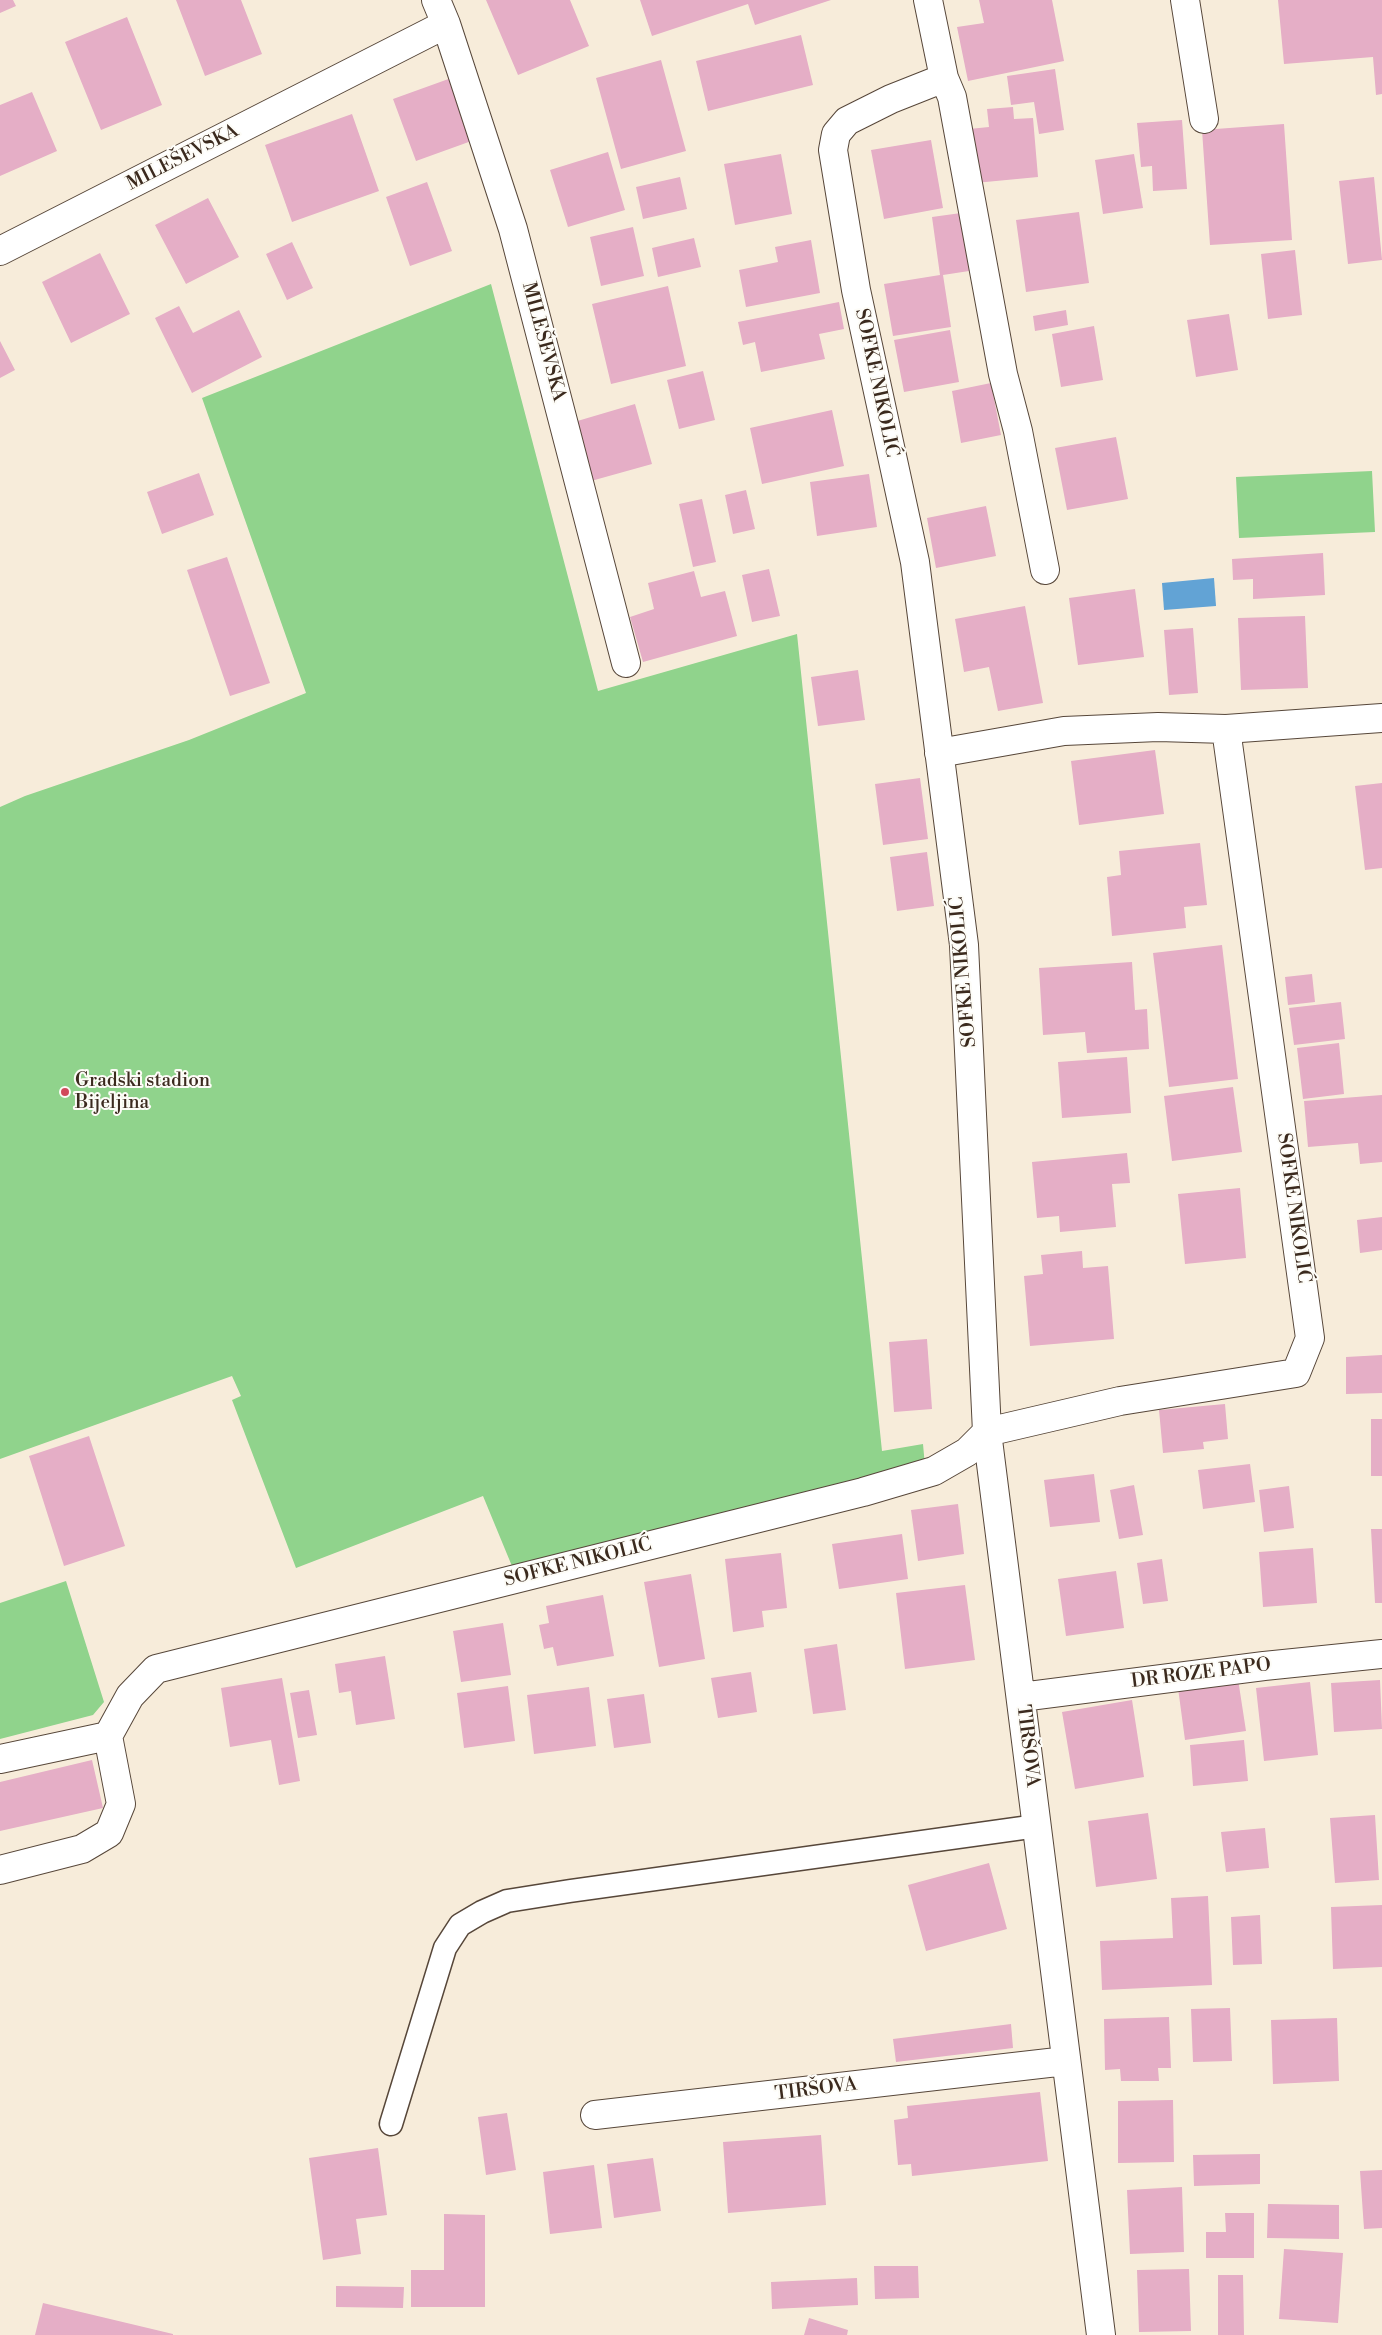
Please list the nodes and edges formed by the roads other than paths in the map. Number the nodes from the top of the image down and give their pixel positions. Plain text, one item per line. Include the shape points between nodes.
1 (928, 0) edge
2 (1185, 0) edge
3 (441, 12) edge
4 (944, 78) junction
5 (1204, 118) dead end
6 (0, 251) edge
7 (1045, 570) dead end
8 (626, 663) dead end
9 (1382, 718) edge
10 (1226, 729) junction
11 (939, 753) junction
12 (987, 1432) junction
13 (1382, 1654) edge
14 (1021, 1697) junction
15 (108, 1736) junction
16 (0, 1759) edge
17 (1037, 1826) junction
18 (0, 1870) edge
19 (1066, 2061) junction
20 (595, 2115) dead end
21 (391, 2124) dead end
22 (1101, 2335) edge

1 - 4 street
2 - 5 street
3 - 6 street, MILEŠEVSKA
3 - 8 street, MILEŠEVSKA via 513,229
4 - 7 street via 952,97
4 - 11 street, SOFKE NIKOLIĆ via 847,121 836,134 833,150 856,290 915,562
9 - 10 street
10 - 11 street via 1158,727 1064,731
10 - 12 street, SOFKE NIKOLIĆ via 1310,1338 1296,1373 1120,1400
11 - 12 street, SOFKE NIKOLIĆ via 964,945
12 - 14 street, TIRŠOVA
12 - 15 street, SOFKE NIKOLIĆ via 967,1452 934,1471 863,1492 156,1669 130,1696
13 - 14 street, DR ROZE PAPO
14 - 17 street, TIRŠOVA
15 - 16 street
15 - 18 street via 121,1804 109,1832 82,1849
17 - 19 street, TIRŠOVA
17 - 21 lane via 570,1890 507,1901 482,1912 460,1925 445,1948
19 - 20 street, TIRŠOVA
19 - 22 street, TIRŠOVA

